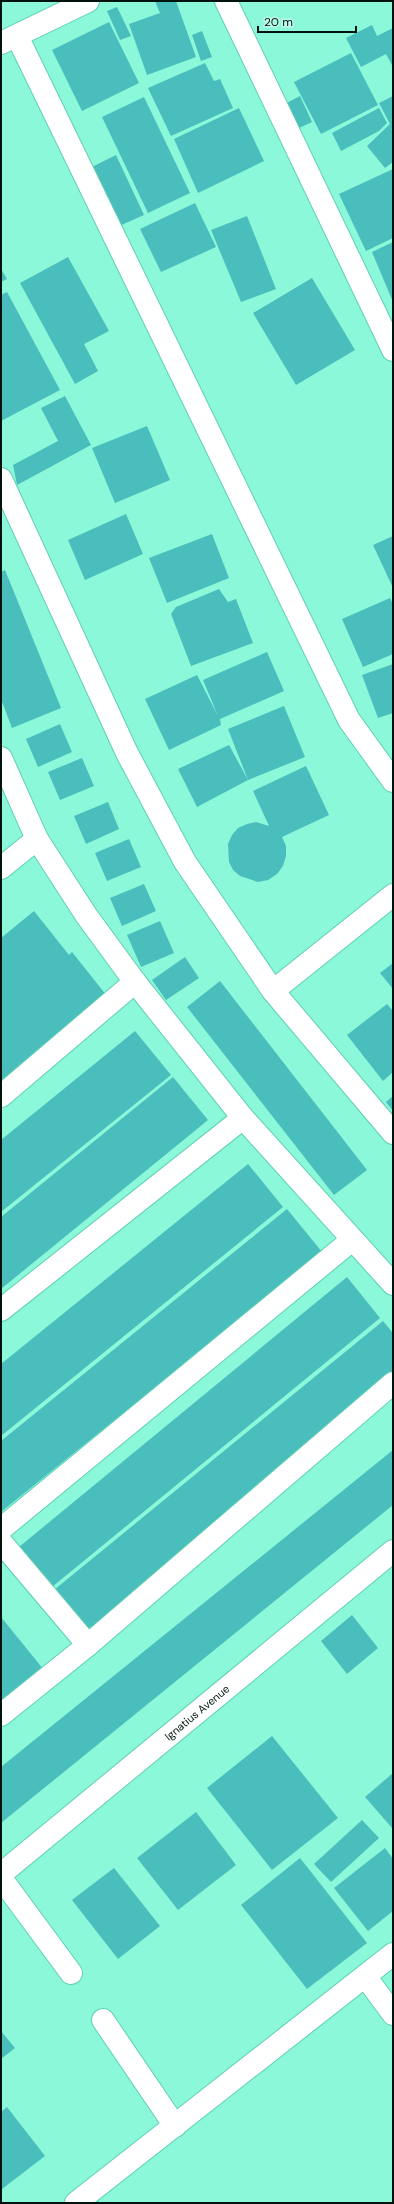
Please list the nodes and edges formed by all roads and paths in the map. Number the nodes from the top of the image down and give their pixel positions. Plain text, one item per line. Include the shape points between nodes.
1 (88, 1) edge
2 (226, 1) edge
3 (9, 39) edge
4 (393, 350) edge
5 (1, 479) edge
6 (1, 758) edge
7 (393, 780) edge
8 (37, 839) junction
9 (1, 868) edge
10 (393, 895) edge
11 (135, 982) junction
12 (273, 991) junction
13 (1, 1096) edge
14 (243, 1118) junction
15 (393, 1133) edge
16 (352, 1240) junction
17 (393, 1284) edge
18 (1, 1310) edge
19 (393, 1383) edge
20 (1, 1529) edge
21 (1, 1542) edge
22 (393, 1551) edge
23 (88, 1645) junction
24 (1, 1715) edge
25 (1, 1874) edge
26 (1, 1878) edge
27 (393, 1954) edge
28 (71, 1974) dead end
29 (365, 1976) junction
30 (393, 2014) edge
31 (103, 2020) dead end
32 (175, 2126) junction
33 (78, 2203) edge

1 - 3 street
2 - 4 street
3 - 7 street via 349,720
5 - 12 street via 127,753 186,862
6 - 8 street
8 - 9 street
8 - 11 street via 86,915
10 - 12 street
11 - 13 street
11 - 14 street
12 - 15 street
14 - 16 street
14 - 18 street
16 - 17 street
16 - 20 street
19 - 23 street
21 - 23 street
22 - 25 street, Ignatius Avenue
23 - 24 street
26 - 28 street
27 - 29 street
29 - 30 street
29 - 32 street
31 - 32 street
32 - 33 street

